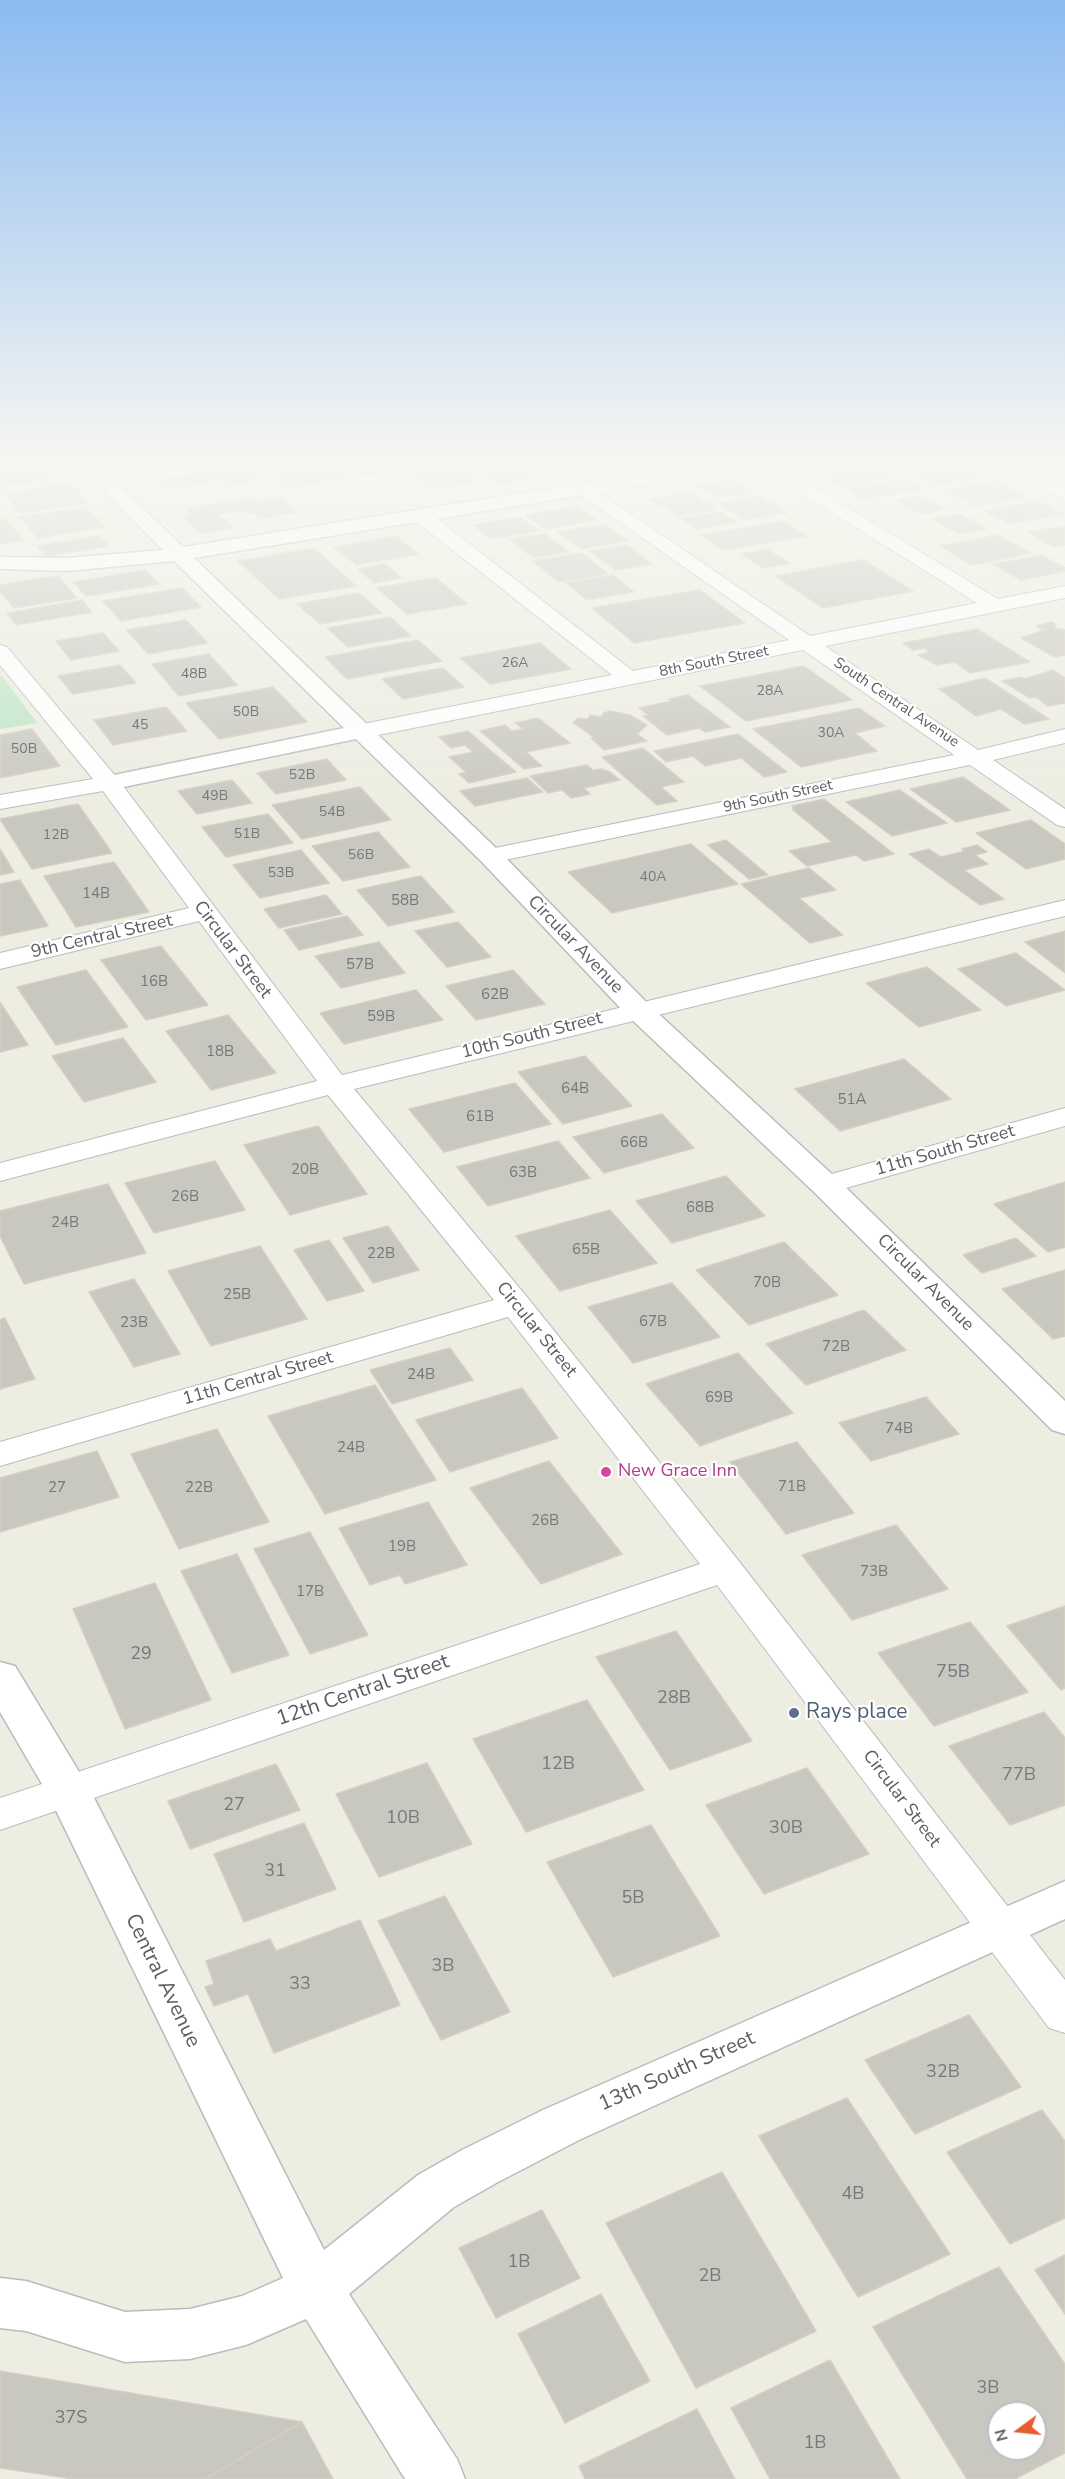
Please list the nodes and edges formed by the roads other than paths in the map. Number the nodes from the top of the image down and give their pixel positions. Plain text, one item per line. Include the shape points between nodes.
1 (208, 582) edge
2 (506, 582) edge
3 (718, 582) edge
4 (747, 582) edge
5 (955, 582) edge
6 (1065, 592) edge
7 (995, 606) junction
8 (831, 639) junction
9 (808, 643) junction
10 (0, 651) edge
11 (629, 678) junction
12 (363, 731) junction
13 (1065, 736) edge
14 (986, 754) junction
15 (109, 783) junction
16 (1065, 798) edge
17 (0, 802) edge
18 (1065, 820) edge
19 (490, 856) junction
20 (1065, 908) edge
21 (204, 912) junction
22 (0, 961) edge
23 (638, 1010) junction
24 (335, 1085) junction
25 (1065, 1117) edge
26 (0, 1172) edge
27 (825, 1185) junction
28 (515, 1304) junction
29 (1064, 1419) edge
30 (0, 1454) edge
31 (725, 1569) junction
32 (0, 1677) edge
33 (68, 1790) junction
34 (0, 1814) edge
35 (1065, 1899) edge
36 (999, 1928) junction
37 (1065, 2014) edge
38 (316, 2289) junction
39 (0, 2303) edge
40 (437, 2479) edge

1 - 12 street, Circular Avenue
2 - 11 street
3 - 9 street, South Central Avenue
4 - 8 street
5 - 7 street
6 - 7 street, 8th South Street
7 - 8 street, 8th South Street
8 - 9 street, 8th South Street
8 - 14 street
9 - 11 street, 8th South Street
9 - 14 street, South Central Avenue
10 - 15 street, Circular Street
11 - 12 street, 8th South Street
12 - 15 street
12 - 19 street, Circular Avenue
13 - 14 street, 9th South Street
14 - 16 street
14 - 18 street, South Central Avenue
14 - 19 street, 9th South Street
15 - 17 street
15 - 21 street, Circular Street
19 - 23 street, Circular Avenue
20 - 23 street, 10th South Street
21 - 22 street, 9th Central Street
21 - 24 street, Circular Street
23 - 24 street, 10th South Street
23 - 27 street, Circular Avenue
24 - 26 street, 10th South Street
24 - 28 street, Circular Street
25 - 27 street, 11th South Street
27 - 29 street, Circular Avenue
28 - 30 street, 11th Central Street
28 - 31 street, Circular Street
31 - 33 street, 12th Central Street
31 - 36 street, Circular Street
32 - 33 street, Central Avenue
33 - 34 street, 12th Central Street
33 - 38 street, Central Avenue
35 - 36 street, 13th South Street
36 - 37 street, Circular Street
36 - 38 street, 13th South Street via 561,2125 480,2166 436,2191
38 - 39 street, 13th South Street via 246,2320 190,2334 125,2337 26,2306
38 - 40 street, Central Avenue

